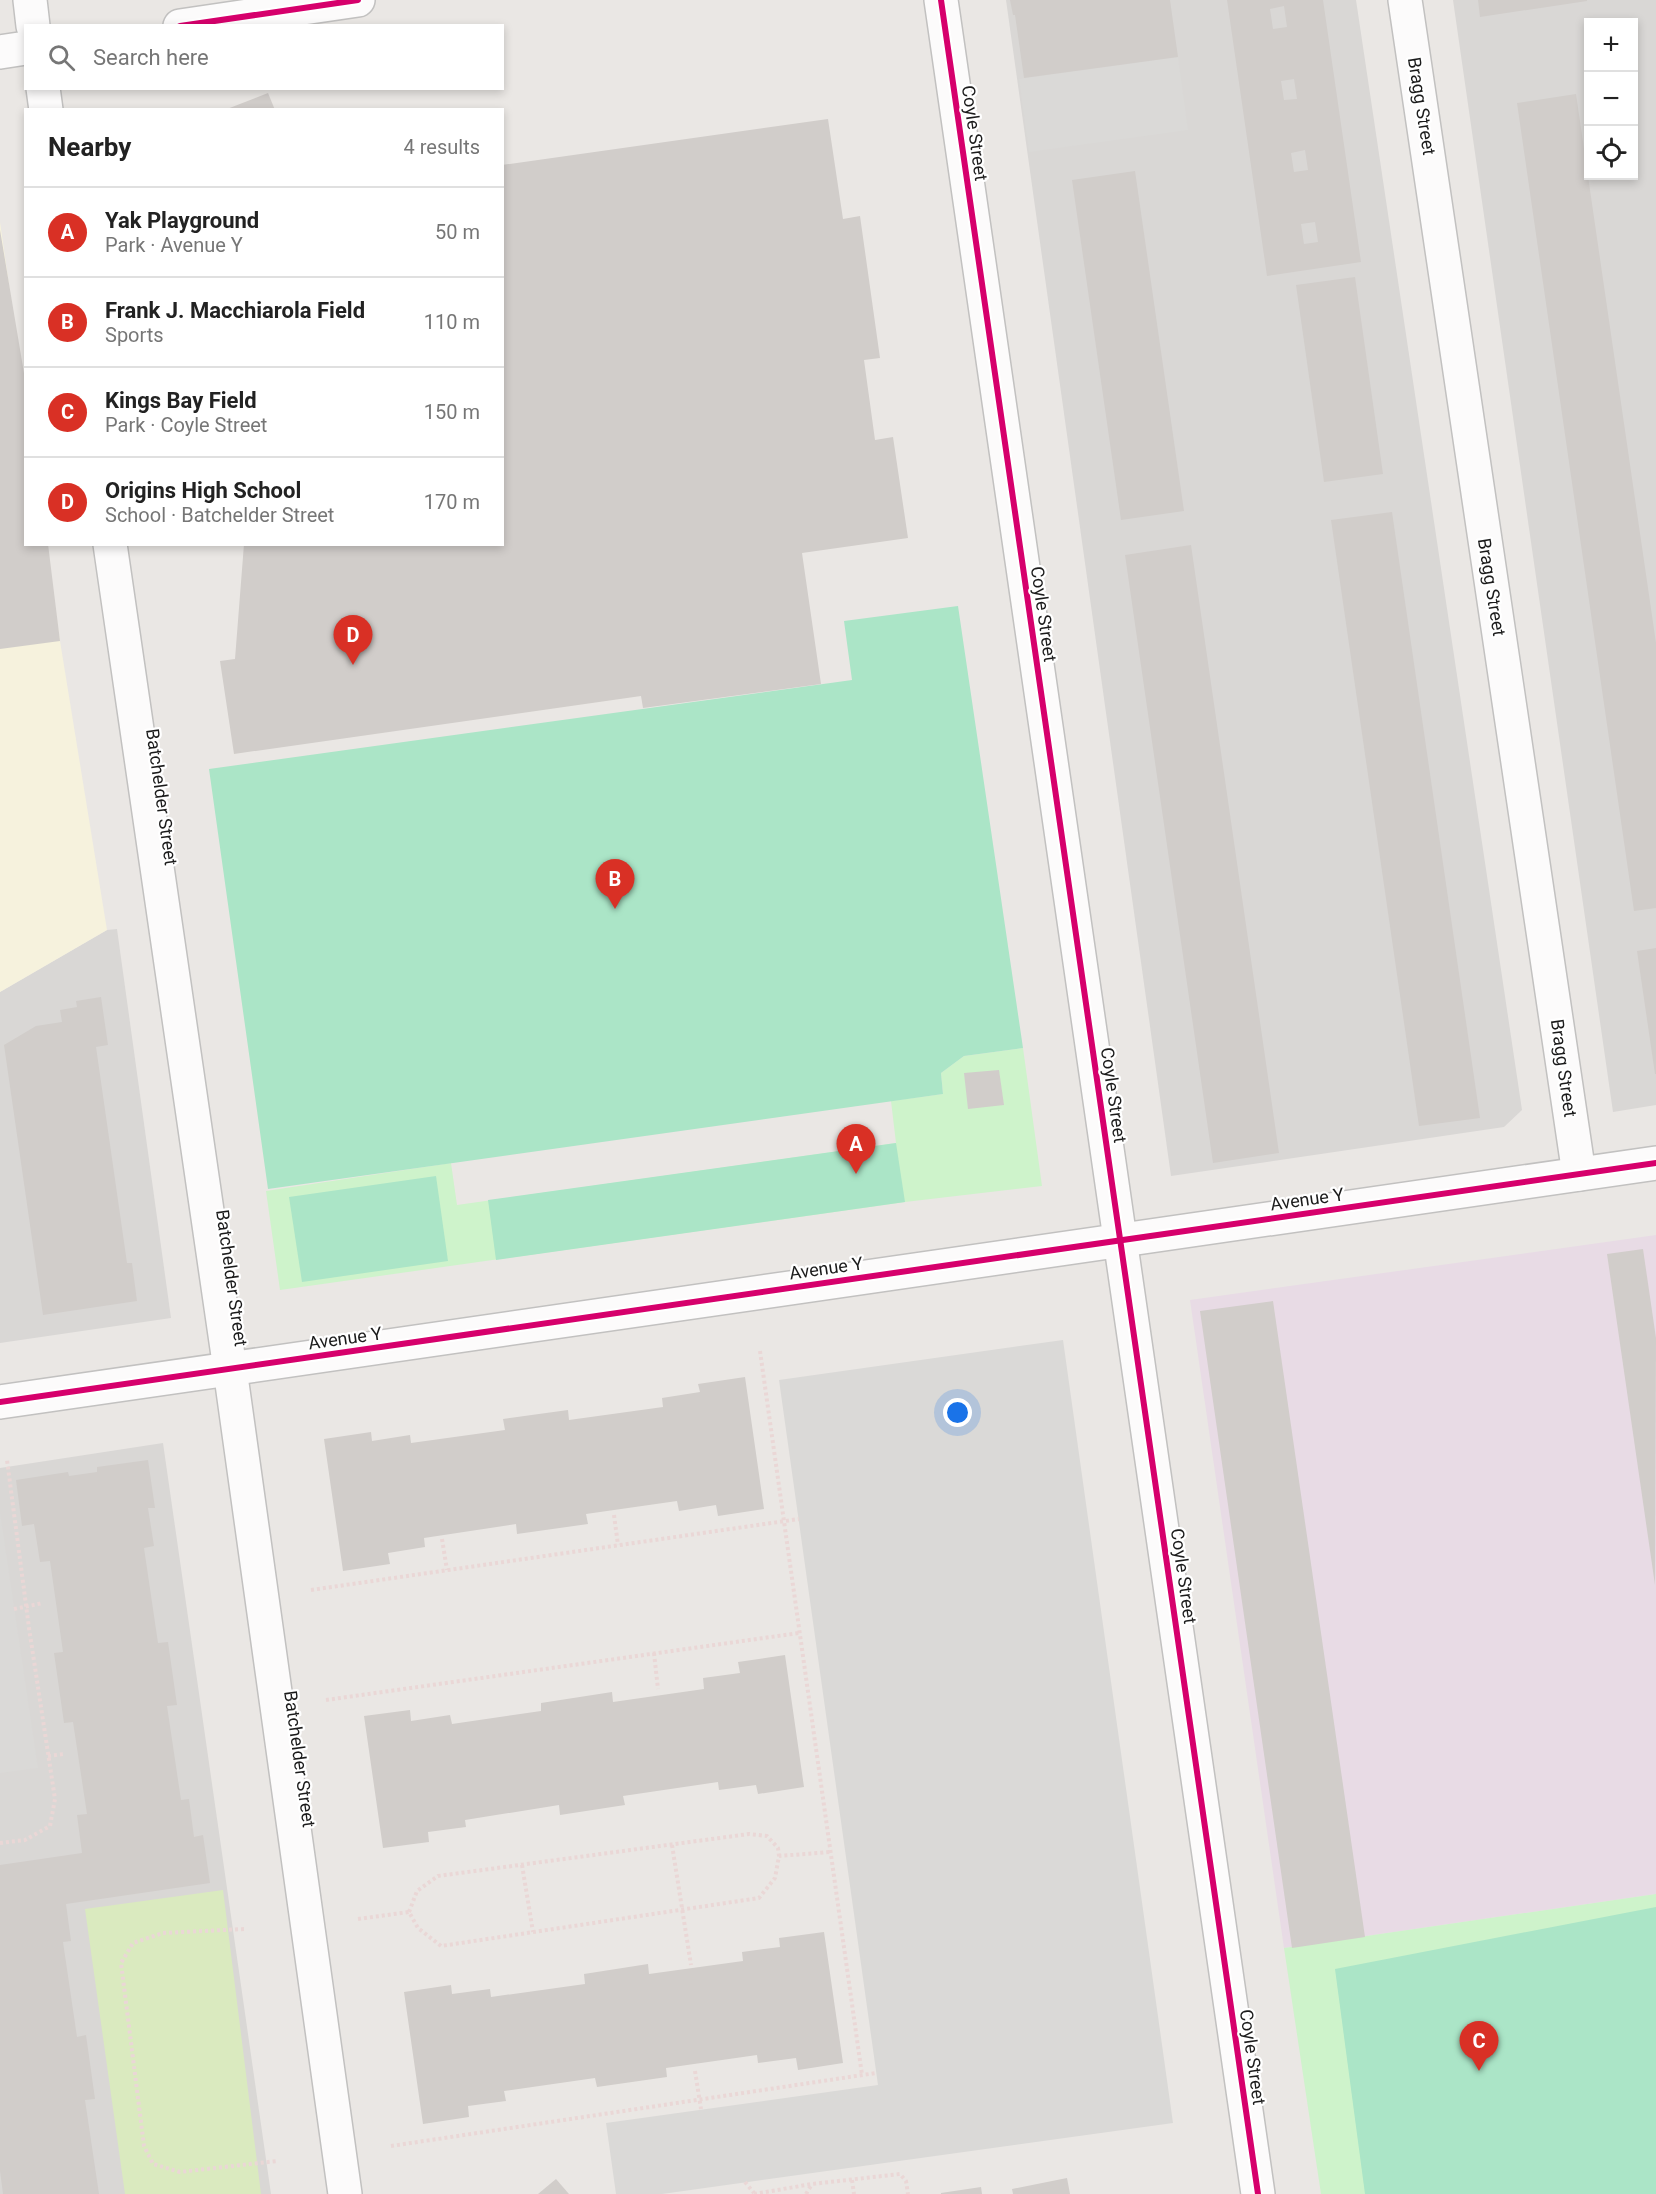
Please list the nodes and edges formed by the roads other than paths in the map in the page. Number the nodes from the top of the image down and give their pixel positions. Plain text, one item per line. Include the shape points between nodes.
1 (30, 0) edge
2 (358, 0) edge
3 (940, 0) edge
4 (1405, 0) edge
5 (33, 24) edge
6 (194, 24) edge
7 (24, 48) edge
8 (0, 51) edge
9 (43, 90) edge
10 (46, 108) edge
11 (110, 546) edge
12 (1656, 1163) edge
13 (1579, 1174) junction
14 (1120, 1241) junction
15 (230, 1369) junction
16 (0, 1402) edge
17 (345, 2194) edge
18 (1258, 2194) edge

1 - 5 street
2 - 6 street
3 - 14 street, Coyle Street
4 - 13 street, Bragg Street
7 - 8 street
9 - 10 street
11 - 15 street, Batchelder Street
12 - 13 street, Avenue Y
13 - 14 street, Avenue Y
14 - 15 street, Avenue Y
14 - 18 street, Coyle Street
15 - 16 street, Avenue Y
15 - 17 street, Batchelder Street

